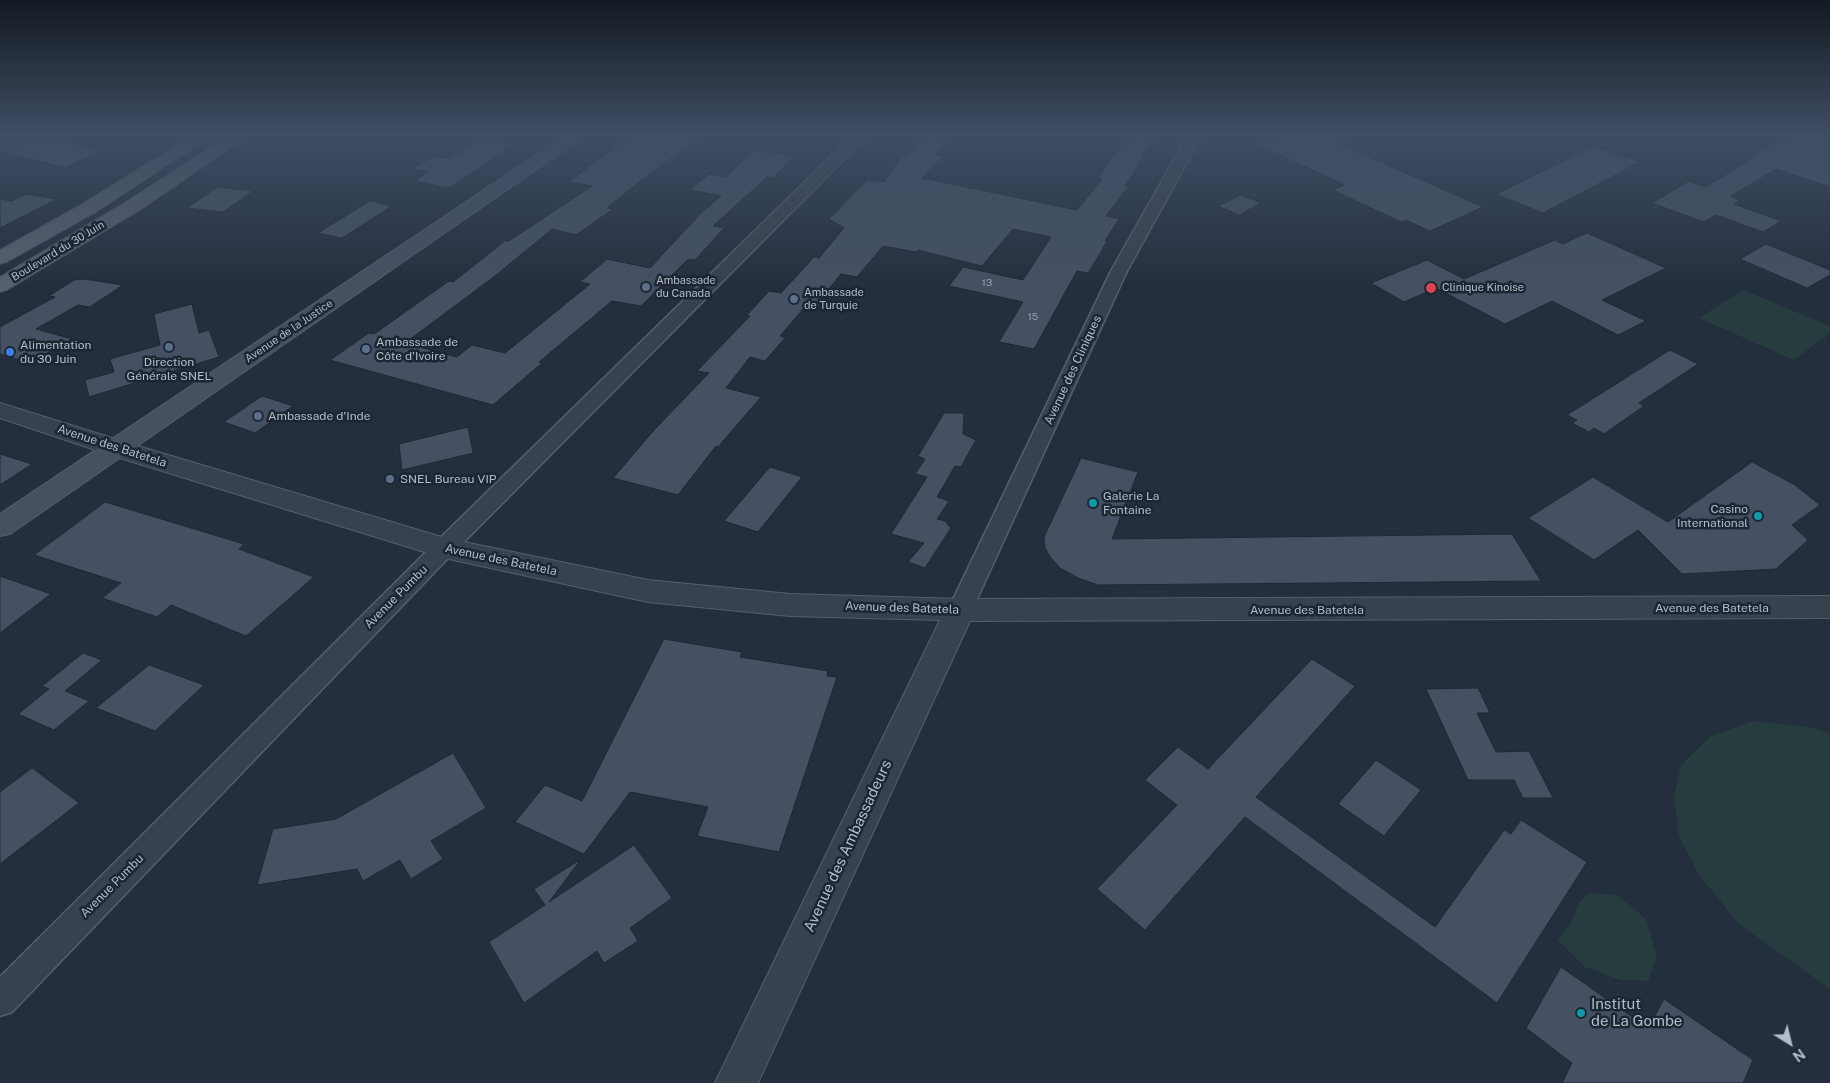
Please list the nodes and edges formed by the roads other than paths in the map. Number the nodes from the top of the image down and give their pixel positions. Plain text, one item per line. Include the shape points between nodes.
1 (125, 186) edge
2 (164, 186) edge
3 (503, 186) edge
4 (810, 186) edge
5 (1166, 186) edge
6 (0, 258) edge
7 (0, 286) edge
8 (0, 410) edge
9 (116, 448) junction
10 (0, 528) edge
11 (444, 548) junction
12 (1830, 607) edge
13 (960, 610) junction
14 (0, 1000) edge
15 (736, 1083) edge

1 - 6 main road, Boulevard du 30 Juin
2 - 7 main road, Boulevard du 30 Juin
3 - 9 main road, Avenue de la Justice
4 - 11 street, Avenue Pumbu
5 - 13 street, Avenue des Cliniques via 1119,272
8 - 9 street, Avenue des Batetela
9 - 10 main road, Avenue de la Justice
9 - 11 street, Avenue des Batetela
11 - 13 street, Avenue des Batetela via 648,591 790,605
11 - 14 street, Avenue Pumbu
12 - 13 street, Avenue des Batetela
13 - 15 street, Avenue des Ambassadeurs

